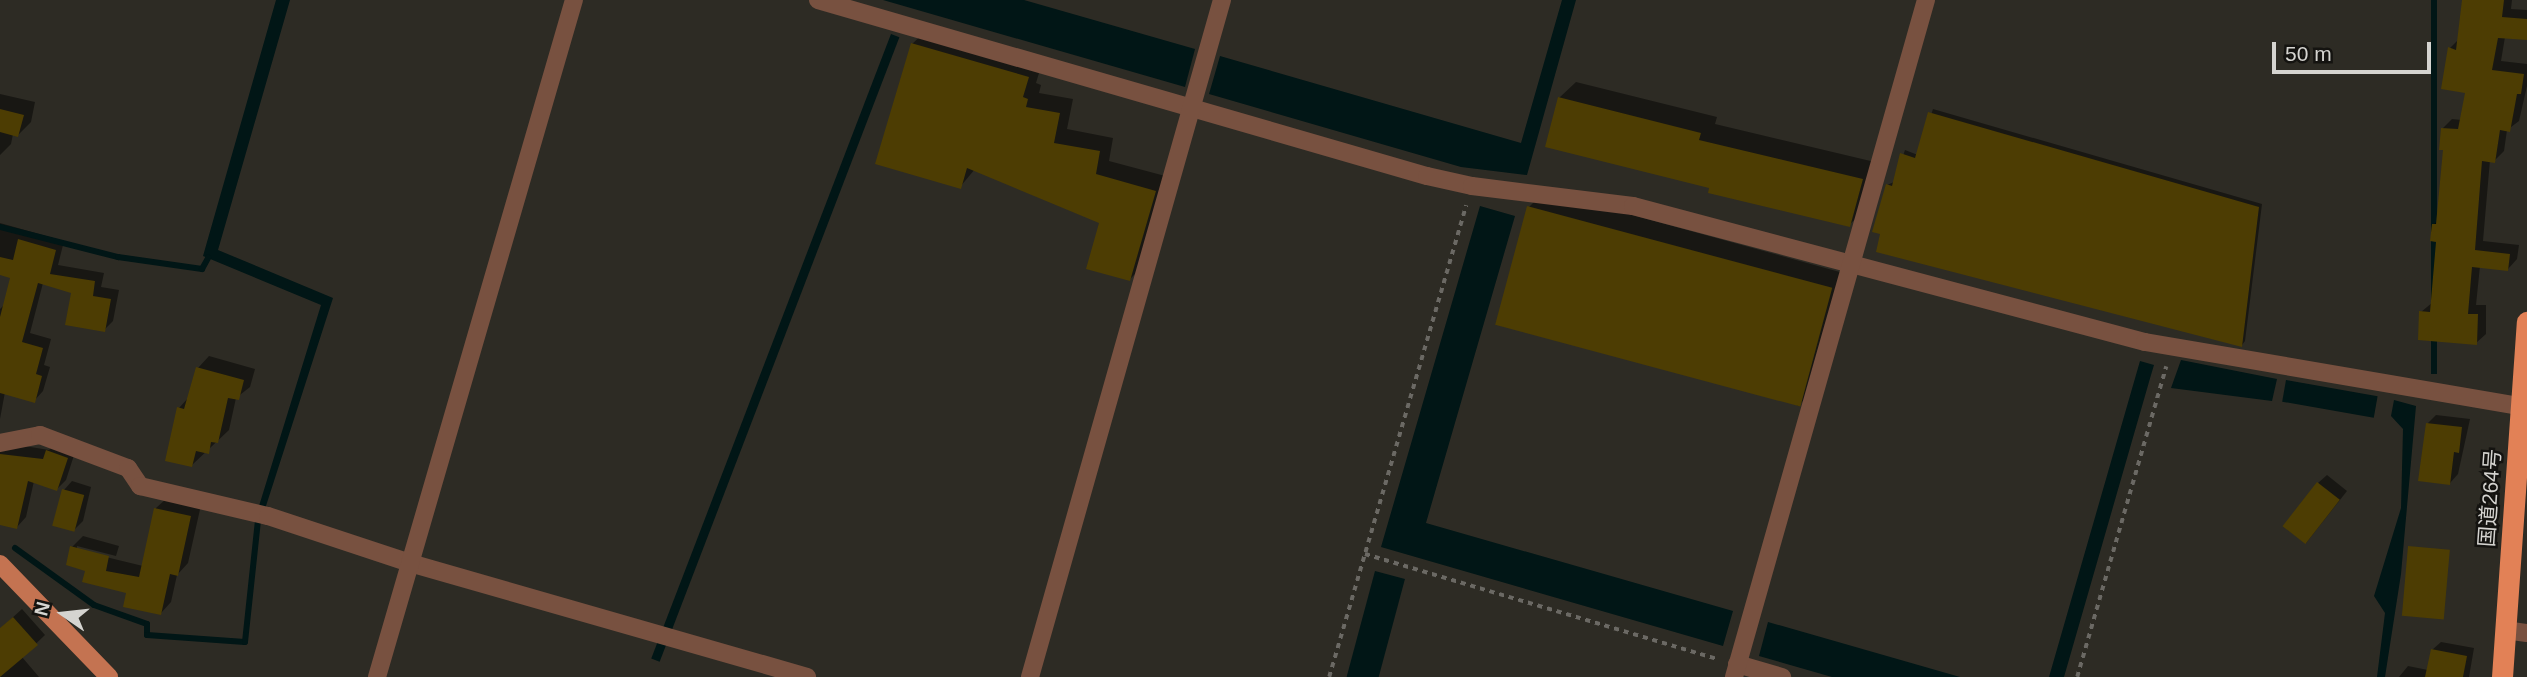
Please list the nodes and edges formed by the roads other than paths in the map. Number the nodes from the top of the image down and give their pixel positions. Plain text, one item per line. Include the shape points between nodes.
1 (574, 0) edge
2 (818, 0) edge
3 (1222, 0) edge
4 (1927, 0) edge
5 (1192, 107) junction
6 (1851, 263) junction
7 (2527, 322) edge
8 (2520, 406) junction
9 (0, 443) edge
10 (410, 562) junction
11 (0, 564) edge
12 (2505, 630) junction
13 (2527, 633) edge
14 (1735, 671) edge
15 (109, 677) edge
16 (377, 677) edge
17 (807, 677) edge
18 (1030, 677) edge
19 (1782, 677) edge
20 (2502, 677) edge

1 - 10 street
2 - 5 street
3 - 5 street
4 - 6 street
5 - 6 street via 1472,186 1633,206
5 - 18 street
6 - 8 street via 2171,347
6 - 14 street
7 - 8 highway, 国道264号
8 - 12 highway, 国道264号
9 - 10 street via 40,435 128,468 140,486 268,516
10 - 16 street
10 - 17 street
11 - 15 main road
12 - 13 street
12 - 20 highway, 国道264号
14 - 19 street

